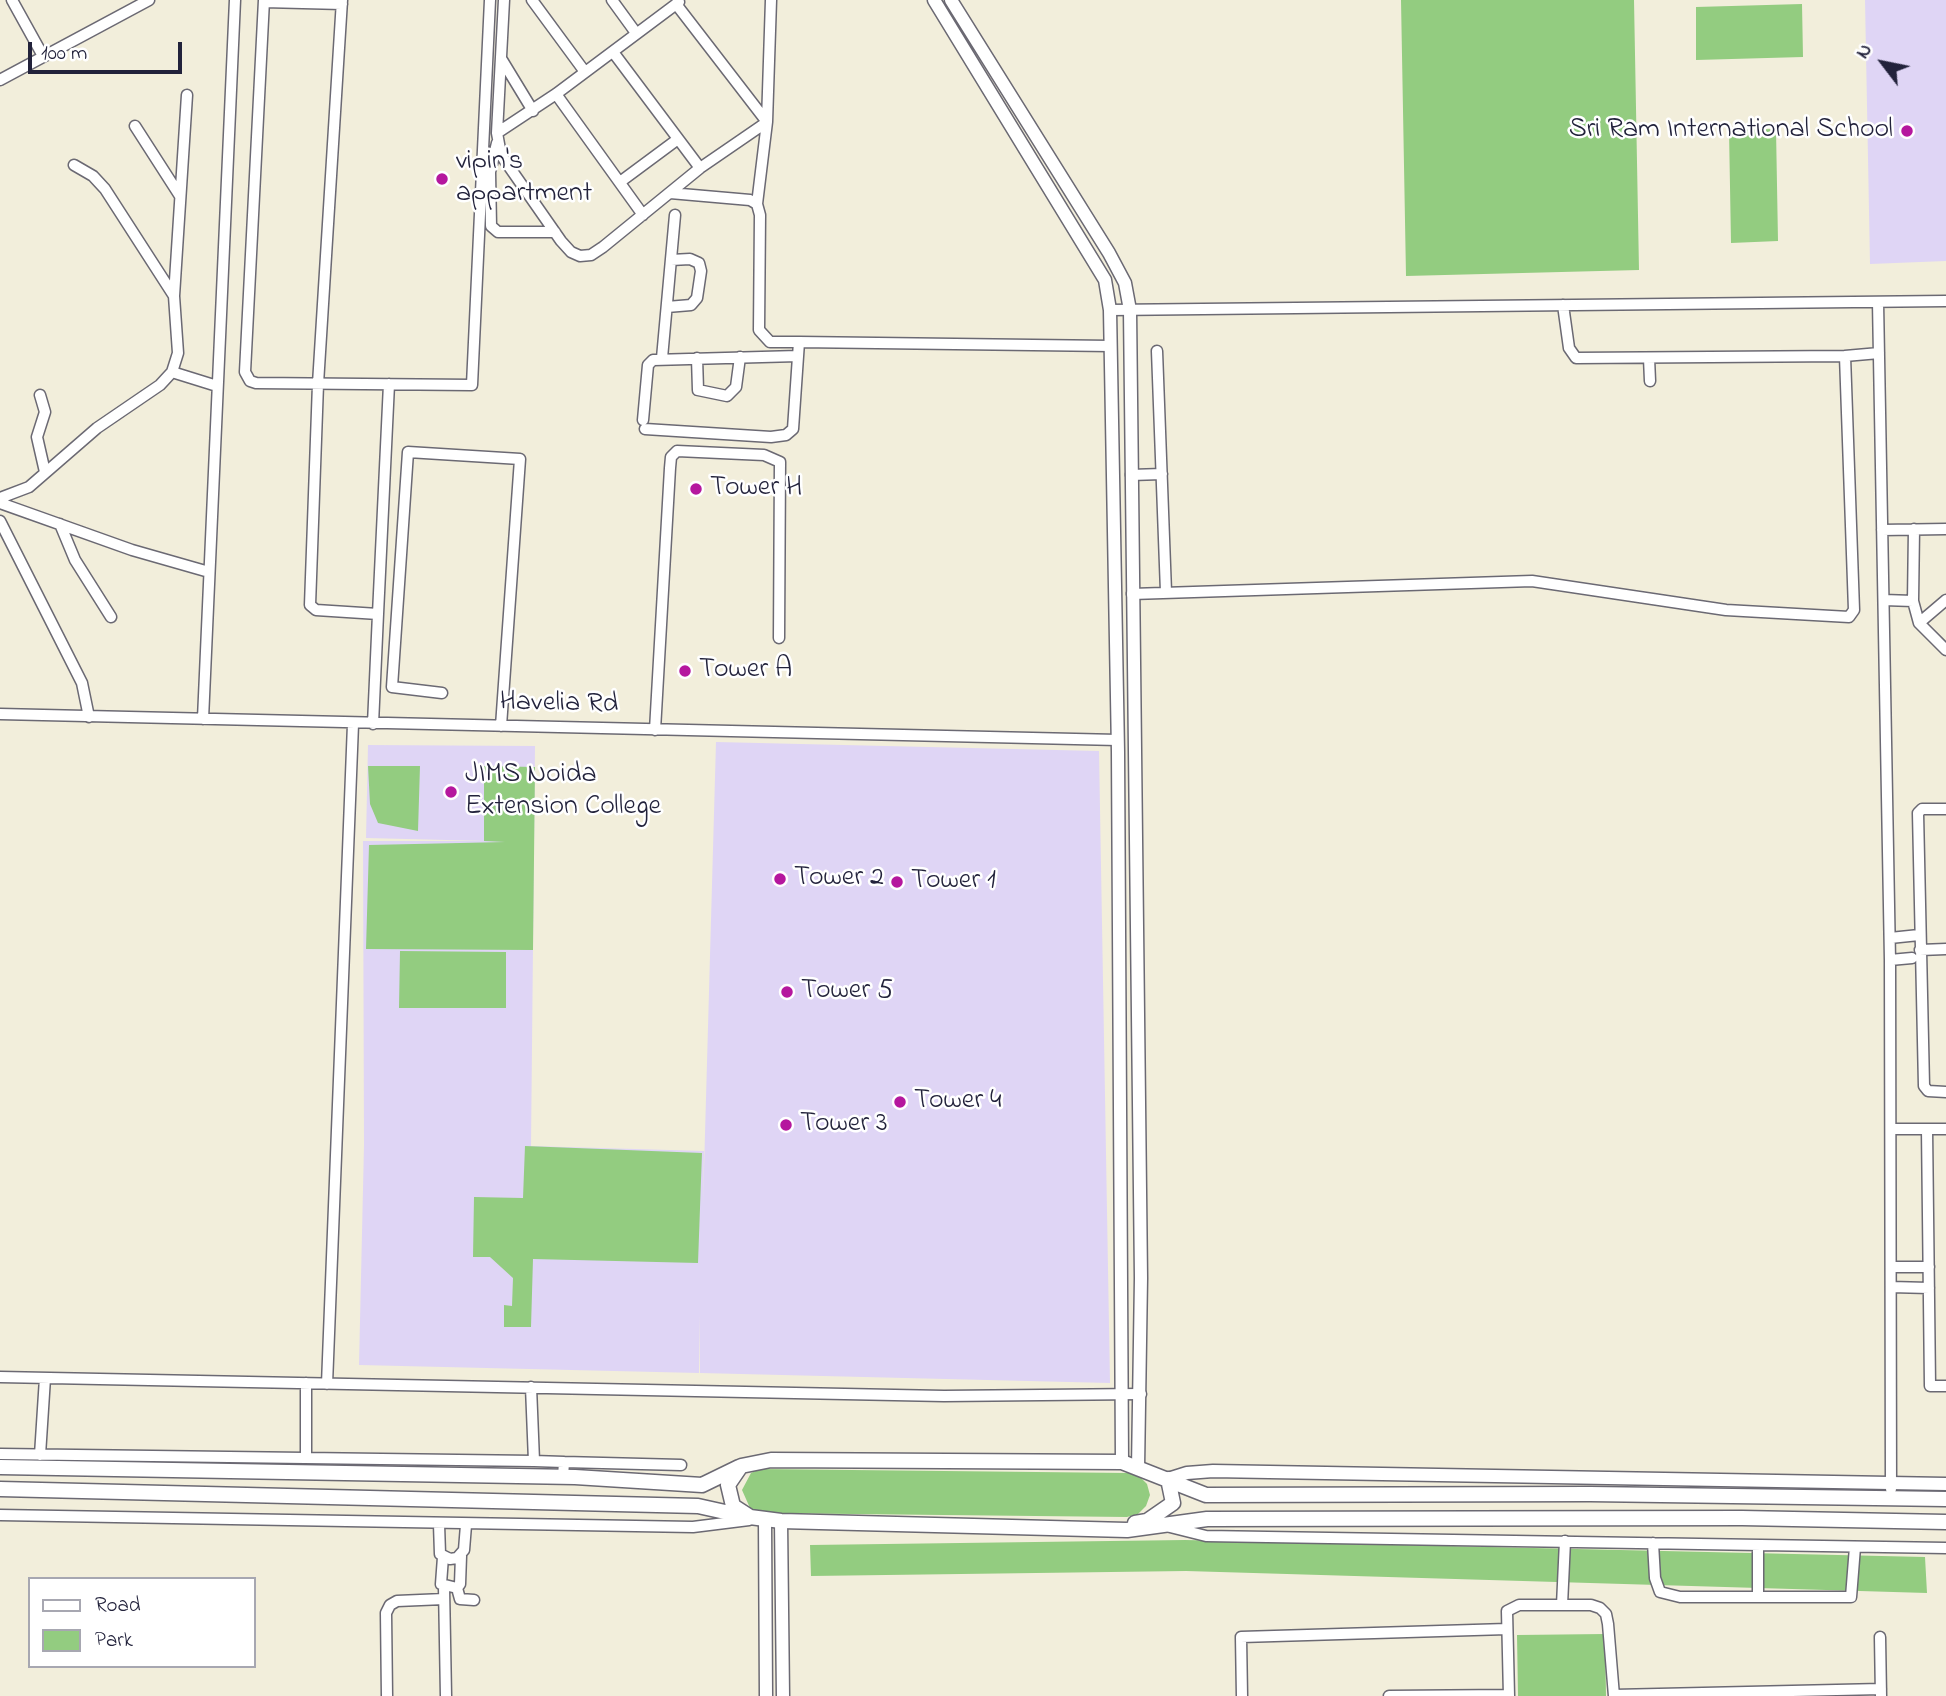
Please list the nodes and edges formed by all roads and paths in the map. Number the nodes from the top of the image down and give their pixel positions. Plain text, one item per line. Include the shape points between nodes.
1 (12, 0) edge
2 (149, 0) edge
3 (235, 0) edge
4 (490, 0) edge
5 (504, 0) edge
6 (531, 0) edge
7 (612, 0) edge
8 (771, 0) edge
9 (933, 0) edge
10 (951, 0) edge
11 (264, 1) edge
12 (342, 2) edge
13 (679, 2) edge
14 (636, 33) junction
15 (612, 52) junction
16 (43, 56) junction
17 (502, 60) junction
18 (585, 72) junction
19 (0, 80) edge
20 (187, 94) dead end
21 (556, 94) junction
22 (533, 111) junction
23 (767, 122) junction
24 (135, 126) dead end
25 (497, 138) junction
26 (678, 139) junction
27 (74, 165) dead end
28 (700, 168) junction
29 (620, 182) junction
30 (670, 193) junction
31 (180, 196) junction
32 (757, 204) junction
33 (643, 215) junction
34 (675, 215) dead end
35 (555, 232) junction
36 (671, 260) junction
37 (174, 296) junction
38 (1946, 301) edge
39 (1878, 302) junction
40 (1563, 305) junction
41 (667, 307) junction
42 (1110, 310) junction
43 (1130, 310) junction
44 (799, 342) junction
45 (1111, 346) junction
46 (1157, 351) dead end
47 (1879, 353) junction
48 (798, 356) junction
49 (1845, 356) junction
50 (740, 357) junction
51 (662, 358) junction
52 (696, 358) junction
53 (1649, 358) junction
54 (172, 372) junction
55 (1650, 381) dead end
56 (318, 384) junction
57 (389, 384) junction
58 (217, 386) junction
59 (40, 395) dead end
60 (45, 472) junction
61 (1163, 474) junction
62 (1131, 475) junction
63 (0, 501) edge
64 (0, 521) edge
65 (60, 524) junction
66 (1914, 529) junction
67 (1946, 529) edge
68 (1882, 530) junction
69 (209, 572) junction
70 (1166, 592) junction
71 (1132, 593) junction
72 (1884, 600) junction
73 (1946, 600) edge
74 (1913, 601) junction
75 (378, 614) junction
76 (111, 617) dead end
77 (1919, 623) junction
78 (779, 638) dead end
79 (1946, 650) edge
80 (442, 693) dead end
81 (0, 714) edge
82 (89, 717) junction
83 (203, 719) junction
84 (353, 724) junction
85 (373, 724) junction
86 (501, 726) junction
87 (655, 730) junction
88 (1118, 740) junction
89 (1119, 789) junction
90 (1134, 789) junction
91 (1946, 809) edge
92 (1919, 935) junction
93 (1890, 938) junction
94 (1946, 949) edge
95 (1916, 954) junction
96 (1890, 960) junction
97 (1946, 1092) edge
98 (1891, 1129) junction
99 (1927, 1129) junction
100 (1946, 1129) edge
101 (1891, 1267) junction
102 (1929, 1267) junction
103 (1891, 1287) junction
104 (1929, 1288) junction
105 (0, 1377) edge
106 (44, 1378) junction
107 (306, 1383) junction
108 (327, 1384) junction
109 (1946, 1386) edge
110 (531, 1387) junction
111 (1122, 1394) junction
112 (1141, 1394) junction
113 (0, 1454) edge
114 (40, 1455) junction
115 (306, 1458) junction
116 (534, 1461) junction
117 (1122, 1462) junction
118 (681, 1465) dead end
119 (741, 1466) junction
120 (0, 1467) edge
121 (1139, 1468) junction
122 (563, 1470) junction
123 (1168, 1479) junction
124 (1891, 1483) junction
125 (1946, 1484) edge
126 (0, 1489) edge
127 (1891, 1499) junction
128 (1946, 1499) edge
129 (563, 1502) junction
130 (0, 1515) edge
131 (758, 1518) junction
132 (781, 1521) junction
133 (1946, 1522) edge
134 (439, 1524) junction
135 (466, 1525) junction
136 (561, 1526) junction
137 (1168, 1526) junction
138 (1108, 1529) junction
139 (1565, 1541) junction
140 (1653, 1543) junction
141 (1758, 1545) junction
142 (1855, 1547) junction
143 (1946, 1548) edge
144 (461, 1556) junction
145 (443, 1557) junction
146 (444, 1587) junction
147 (457, 1588) junction
148 (1758, 1596) junction
149 (444, 1599) junction
150 (474, 1600) dead end
151 (1563, 1605) junction
152 (1507, 1629) junction
153 (1880, 1637) dead end
154 (1881, 1693) edge
155 (1509, 1695) edge
156 (1614, 1695) edge
157 (387, 1696) edge
158 (446, 1696) edge
159 (766, 1696) edge
160 (783, 1696) edge
161 (1242, 1696) edge
162 (1389, 1696) edge

1 - 16 street
2 - 16 street
3 - 58 street
4 - 57 street via 472,385
5 - 17 street
6 - 18 street
7 - 14 street
8 - 23 street
9 - 42 street via 1105,280
10 - 43 street via 1114,261 1125,283
11 - 12 street
11 - 56 street via 245,372 256,383
12 - 56 street
13 - 14 street
13 - 23 street
14 - 15 street
15 - 18 street
15 - 26 street
16 - 19 street
17 - 22 street
17 - 25 street
18 - 21 street
20 - 31 street
21 - 22 street
21 - 29 street
22 - 25 street
23 - 28 street
23 - 32 street
24 - 31 street
25 - 35 street via 506,166
25 - 35 street via 490,172 491,226 498,232
26 - 28 street
26 - 29 street
27 - 37 street via 105,189
28 - 30 street
29 - 33 street
30 - 32 street
30 - 33 street
31 - 37 street
32 - 44 street via 759,330 770,342
33 - 35 street via 591,255 571,252
34 - 36 street
36 - 41 street
36 - 41 street via 690,259 699,263 701,271 697,298 691,306
37 - 54 street via 178,353
38 - 39 street
39 - 40 street
39 - 47 street
40 - 43 street
40 - 53 street via 1569,348 1576,358
41 - 51 street
42 - 43 street
42 - 45 street
43 - 62 street
44 - 45 street
44 - 48 street
45 - 88 street
46 - 61 street
47 - 49 street
47 - 68 street
48 - 50 street
48 - 51 street via 793,429 771,437 644,424 648,365
49 - 53 street
49 - 70 street via 1854,610 1844,619 1726,610 1532,581
50 - 52 street
50 - 52 street via 736,387 727,396 698,390
51 - 52 street
53 - 55 street
54 - 58 street
54 - 60 street
56 - 57 street
56 - 75 street via 310,604 316,610
57 - 75 street
58 - 69 street
59 - 60 street via 45,412 37,437
60 - 63 street via 29,487
61 - 62 street
61 - 70 street
62 - 71 street
63 - 65 street
64 - 82 street via 82,683
65 - 69 street
65 - 76 street via 75,560
66 - 67 street
66 - 68 street
66 - 74 street
68 - 72 street
69 - 83 street
70 - 71 street
71 - 90 street
72 - 74 street
72 - 93 street
73 - 77 street
74 - 77 street
75 - 85 street
77 - 79 street
78 - 87 street via 780,462 764,455 677,451 670,468
80 - 86 street via 393,687 408,452 520,459
81 - 82 street, Havelia Rd
82 - 83 street, Havelia Rd
83 - 84 street, Havelia Rd
84 - 85 street, Havelia Rd
84 - 108 street
85 - 86 street, Havelia Rd
86 - 87 street, Havelia Rd
87 - 88 street, Havelia Rd
88 - 89 street
89 - 90 street
89 - 111 street
90 - 112 street
91 - 92 street via 1918,813
92 - 93 street
92 - 95 street
93 - 96 street
94 - 95 street
95 - 96 street
95 - 97 street via 1924,1086 1928,1091
96 - 98 street
98 - 99 street
98 - 101 street
99 - 100 street
99 - 102 street
101 - 102 street
101 - 103 street
102 - 104 street
103 - 104 street
103 - 124 street
104 - 109 street via 1930,1386
105 - 106 street
106 - 107 street
106 - 114 street
107 - 108 street
107 - 115 street
108 - 110 street
110 - 111 street via 944,1396
110 - 116 street
111 - 112 street
111 - 117 street
112 - 121 street
113 - 114 street
114 - 115 street
115 - 116 street
116 - 122 street
117 - 119 main road via 771,1460
117 - 121 main road
118 - 122 street
119 - 122 main road via 702,1485
119 - 131 main road via 728,1485 733,1506
120 - 122 main road
121 - 123 main road
123 - 124 street via 1213,1471
123 - 127 main road via 1206,1495
123 - 138 main road via 1173,1503 1164,1511 1147,1521
124 - 125 street
124 - 127 street
126 - 129 main road
127 - 128 main road
129 - 131 main road via 698,1506
129 - 136 street
130 - 134 street
131 - 132 main road
131 - 136 street via 693,1527
131 - 159 street
132 - 138 main road
132 - 160 street
133 - 137 main road via 1207,1519
134 - 135 street
134 - 145 street via 438,1548
135 - 136 street
135 - 144 street
137 - 138 main road
137 - 139 street via 1206,1536
139 - 140 street
139 - 151 street
140 - 141 street
140 - 148 street via 1660,1592
141 - 142 street
141 - 148 street
142 - 143 street
142 - 148 street via 1851,1597
144 - 145 street
144 - 147 street
145 - 146 street
146 - 147 street
146 - 149 street
147 - 150 street via 460,1599
149 - 157 street via 390,1605 386,1613
149 - 158 street
151 - 152 street via 1511,1606
151 - 156 street via 1591,1605 1606,1614
152 - 155 street
152 - 161 street via 1241,1637
153 - 154 street
154 - 156 street
155 - 162 street

